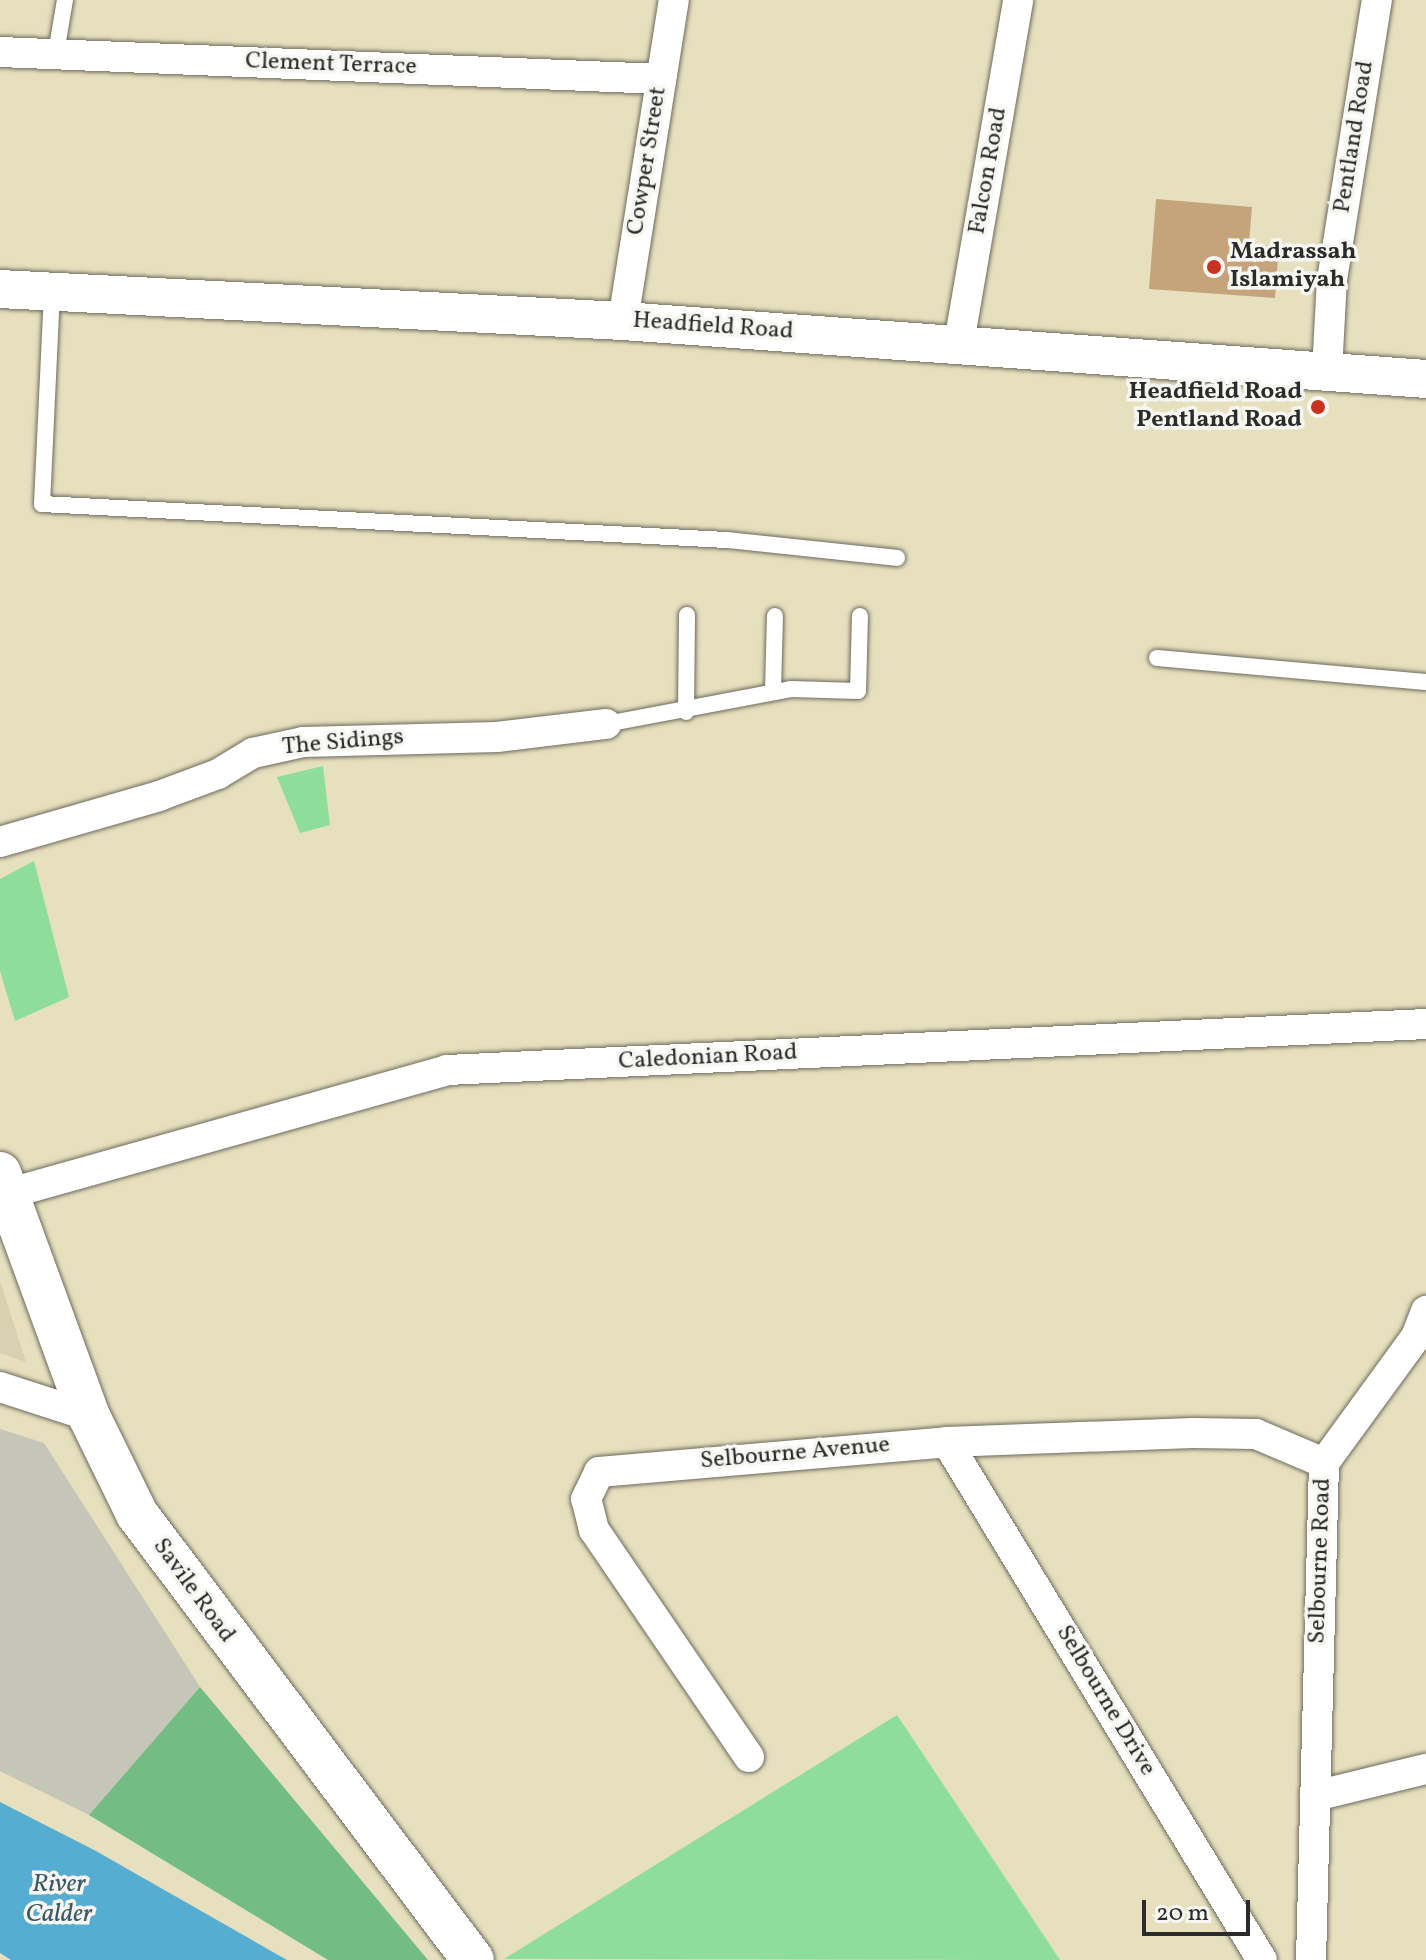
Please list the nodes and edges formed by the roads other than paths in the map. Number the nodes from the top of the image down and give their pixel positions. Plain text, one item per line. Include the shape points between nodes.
1 (65, 0) edge
2 (674, 0) edge
3 (1018, 0) edge
4 (1377, 0) edge
5 (0, 52) edge
6 (56, 53) junction
7 (661, 79) junction
8 (0, 289) edge
9 (52, 292) junction
10 (623, 321) junction
11 (959, 343) junction
12 (1327, 371) junction
13 (1426, 379) edge
14 (897, 558) dead end
15 (687, 615) dead end
16 (775, 616) dead end
17 (860, 616) dead end
18 (1157, 658) dead end
19 (1426, 682) edge
20 (773, 691) junction
21 (686, 712) junction
22 (606, 724) joint
23 (0, 842) edge
24 (1426, 1024) edge
25 (3, 1184) edge
26 (1426, 1311) edge
27 (0, 1387) edge
28 (89, 1416) junction
29 (947, 1442) junction
30 (1324, 1463) junction
31 (749, 1757) dead end
32 (1426, 1769) edge
33 (1315, 1796) junction
34 (473, 1960) edge
35 (1262, 1960) edge
36 (1311, 1960) edge

1 - 6 lane
2 - 7 street, Cowper Street
3 - 11 street, Falcon Road
4 - 12 street, Pentland Road via 1332,280
5 - 6 street, Clement Terrace
6 - 7 street, Clement Terrace
7 - 10 street, Cowper Street
8 - 9 street, Headfield Road
9 - 10 street, Headfield Road
9 - 14 lane via 42,504 727,540
10 - 11 street, Headfield Road
11 - 12 street, Headfield Road
12 - 13 street, Headfield Road
15 - 21 lane
16 - 20 lane
17 - 20 lane via 858,691
18 - 19 lane
20 - 21 lane
21 - 22 lane
22 - 23 street, The Sidings via 497,737 303,742 253,753 218,774 159,796
24 - 25 street, Caledonian Road via 447,1070
25 - 28 main road, Savile Road
26 - 30 street, Selbourne Road via 1416,1337
27 - 28 street
28 - 34 main road, Savile Road via 137,1514
29 - 30 street, Selbourne Avenue via 1256,1434
29 - 31 street, Selbourne Avenue via 599,1472 586,1499 594,1530
29 - 35 street, Selbourne Drive
30 - 33 street, Selbourne Road
32 - 33 street
33 - 36 street, Selbourne Road

